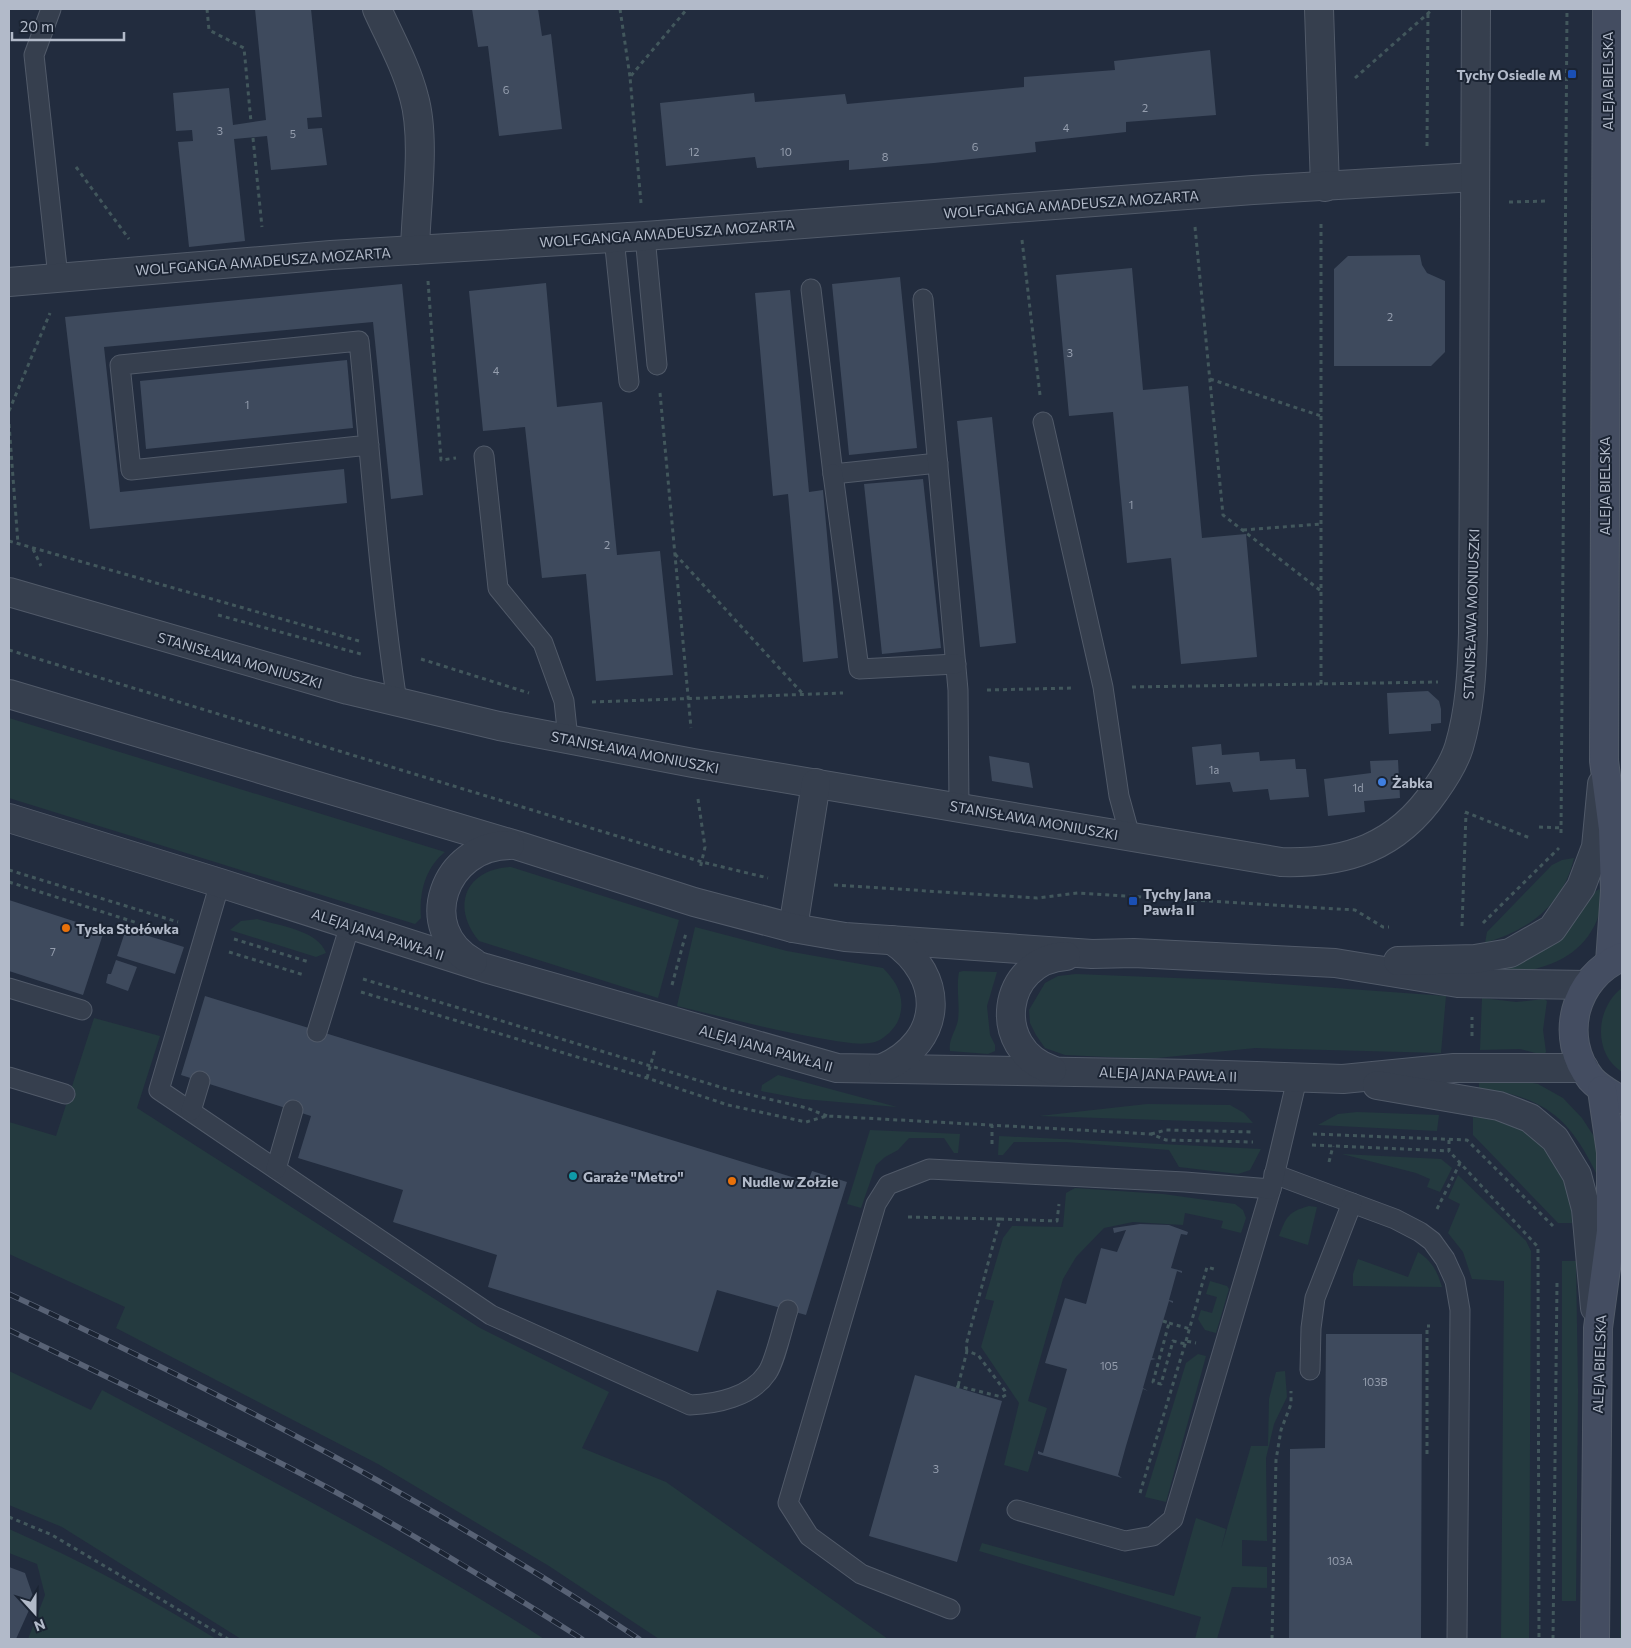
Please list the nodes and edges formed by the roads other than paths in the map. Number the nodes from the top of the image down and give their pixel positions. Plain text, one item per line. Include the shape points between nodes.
1 (51, 9) edge
2 (377, 9) edge
3 (1319, 9) edge
4 (1476, 9) edge
5 (1607, 9) edge
6 (1476, 177) junction
7 (1323, 199) junction
8 (645, 236) junction
9 (614, 238) junction
10 (415, 250) junction
11 (58, 277) junction
12 (9, 282) edge
13 (811, 289) dead end
14 (923, 299) dead end
15 (657, 365) road end
16 (629, 382) dead end
17 (1043, 422) dead end
18 (370, 445) junction
19 (484, 456) dead end
20 (938, 464) junction
21 (833, 474) junction
22 (9, 592) edge
23 (956, 664) junction
24 (9, 694) edge
25 (397, 702) junction
26 (568, 739) junction
27 (1604, 761) junction
28 (816, 783) junction
29 (959, 807) junction
30 (9, 818) edge
31 (1130, 836) junction
32 (519, 846) junction
33 (220, 883) junction
34 (350, 925) junction
35 (793, 928) junction
36 (892, 940) junction
37 (1092, 954) junction
38 (1616, 960) edge
39 (1334, 964) junction
40 (485, 968) junction
41 (1587, 985) junction
42 (9, 988) edge
43 (82, 1010) dead end
44 (317, 1032) dead end
45 (883, 1068) junction
46 (1584, 1068) junction
47 (1054, 1071) junction
48 (9, 1077) edge
49 (1297, 1078) junction
50 (1343, 1080) junction
51 (200, 1081) dead end
52 (66, 1094) dead end
53 (1612, 1096) edge
54 (293, 1110) dead end
55 (191, 1111) junction
56 (276, 1169) junction
57 (1273, 1182) junction
58 (1352, 1203) junction
59 (788, 1310) dead end
60 (1598, 1328) junction
61 (1310, 1370) dead end
62 (1017, 1510) dead end
63 (950, 1609) dead end
64 (1457, 1639) edge
65 (1595, 1639) edge

1 - 11 lane via 34,55
2 - 10 street via 403,65 415,98 420,127
3 - 7 street
4 - 6 street, STANISŁAWA MONIUSZKI
5 - 27 main road, ALEJA BIELSKA
6 - 7 street via 1426,181
6 - 31 street, STANISŁAWA MONIUSZKI via 1471,682 1458,749 1438,787 1410,823 1368,849 1339,859 1281,862
7 - 8 street, WOLFGANGA AMADEUSZA MOZARTA via 1243,191
8 - 9 street, WOLFGANGA AMADEUSZA MOZARTA
8 - 15 lane
9 - 10 street, WOLFGANGA AMADEUSZA MOZARTA
9 - 16 lane
10 - 11 street, WOLFGANGA AMADEUSZA MOZARTA
11 - 12 street, WOLFGANGA AMADEUSZA MOZARTA
13 - 21 lane
14 - 20 lane
17 - 31 lane via 1103,687 1119,796
18 - 18 lane via 359,341 120,365 131,470
18 - 25 lane
19 - 26 lane via 498,588 543,643 564,701
20 - 21 lane
20 - 23 lane
21 - 23 lane via 859,670
22 - 25 street, STANISŁAWA MONIUSZKI via 338,688
23 - 29 lane
24 - 32 street
25 - 26 street, STANISŁAWA MONIUSZKI
26 - 28 street, STANISŁAWA MONIUSZKI
27 - 38 main road, ALEJA BIELSKA via 1613,829
27 - 39 street via 1596,847 1581,887 1552,929 1510,953
28 - 29 street, STANISŁAWA MONIUSZKI
28 - 35 street
29 - 31 street, STANISŁAWA MONIUSZKI
30 - 33 street, ALEJA JANA PAWŁA II
32 - 35 street via 694,902
32 - 40 street via 493,846 469,856 452,874 445,890 443,916 447,933 463,955
33 - 34 street, ALEJA JANA PAWŁA II
33 - 55 lane via 159,1090
34 - 40 street, ALEJA JANA PAWŁA II
34 - 44 lane
35 - 36 street via 845,937
36 - 37 street
36 - 45 street via 911,954 922,970 929,986 931,1005 920,1040 908,1053
37 - 39 street via 1134,953
37 - 47 street via 1060,956 1040,962 1025,974 1013,998 1012,1026 1016,1043 1031,1061
38 - 41 main road via 1597,972
39 - 41 street via 1458,983
40 - 45 street, ALEJA JANA PAWŁA II via 837,1068
41 - 46 main road via 1577,1004 1573,1026 1576,1048
42 - 43 lane
45 - 47 street, ALEJA JANA PAWŁA II
46 - 50 street, ALEJA JANA PAWŁA II via 1454,1068
46 - 53 main road
47 - 49 street, ALEJA JANA PAWŁA II
48 - 52 lane
49 - 50 street, ALEJA JANA PAWŁA II
49 - 57 lane
50 - 60 street via 1499,1106 1530,1118 1555,1139 1578,1175 1586,1209
51 - 55 lane
53 - 60 main road, ALEJA BIELSKA via 1611,1231
54 - 56 lane
55 - 56 lane
56 - 59 lane via 491,1316 690,1405 738,1395 768,1373
57 - 58 lane
57 - 62 lane via 1173,1519 1153,1536 1125,1541
57 - 63 lane via 1185,1182 929,1169 888,1185 876,1204 788,1503 808,1536 861,1574
58 - 61 lane via 1316,1298
58 - 64 lane via 1395,1218 1424,1235 1445,1259 1455,1281 1460,1310
60 - 65 main road, ALEJA BIELSKA

